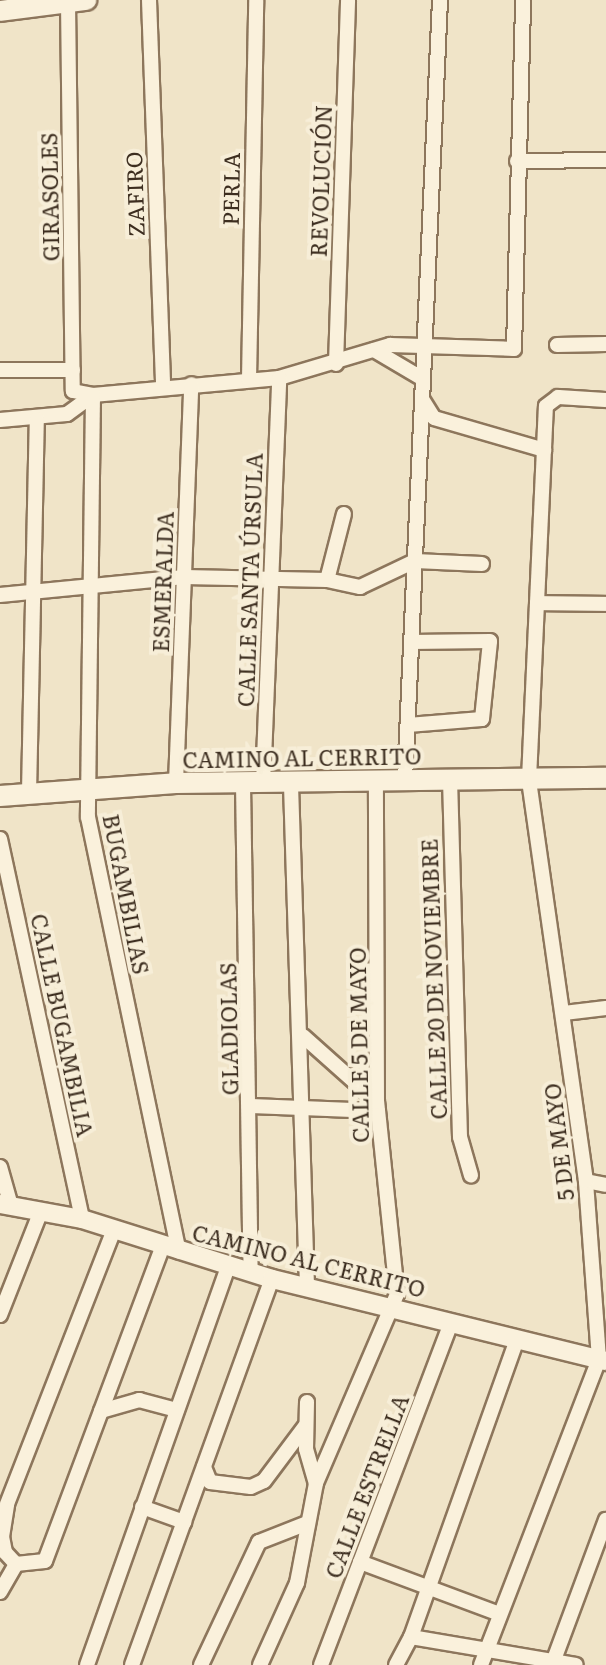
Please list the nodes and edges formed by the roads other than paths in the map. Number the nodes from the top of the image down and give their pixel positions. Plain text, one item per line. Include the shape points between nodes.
1 (149, 0) edge
2 (256, 0) edge
3 (348, 0) edge
4 (440, 0) edge
5 (523, 0) edge
6 (77, 1) edge
7 (41, 2) edge
8 (0, 11) edge
9 (606, 160) edge
10 (517, 161) junction
11 (606, 344) edge
12 (425, 345) junction
13 (557, 345) dead end
14 (374, 350) junction
15 (336, 364) junction
16 (0, 370) edge
17 (73, 370) junction
18 (279, 378) junction
19 (249, 379) junction
20 (423, 379) junction
21 (191, 384) junction
22 (163, 386) junction
23 (93, 395) junction
24 (422, 399) junction
25 (606, 400) edge
26 (37, 419) junction
27 (0, 420) edge
28 (544, 450) junction
29 (344, 514) dead end
30 (415, 561) junction
31 (482, 564) dead end
32 (184, 577) junction
33 (271, 579) junction
34 (327, 580) junction
35 (91, 585) junction
36 (35, 592) junction
37 (0, 595) edge
38 (537, 603) junction
39 (606, 604) edge
40 (411, 642) junction
41 (408, 725) junction
42 (606, 778) edge
43 (450, 779) junction
44 (529, 779) junction
45 (405, 780) junction
46 (176, 783) junction
47 (376, 783) junction
48 (253, 784) junction
49 (291, 785) junction
50 (89, 790) junction
51 (29, 793) junction
52 (0, 796) edge
53 (0, 839) edge
54 (606, 1008) edge
55 (564, 1013) junction
56 (303, 1036) junction
57 (251, 1106) junction
58 (378, 1107) junction
59 (303, 1111) junction
60 (0, 1167) edge
61 (471, 1175) dead end
62 (586, 1181) junction
63 (606, 1185) edge
64 (5, 1205) edge
65 (41, 1211) junction
66 (82, 1219) junction
67 (114, 1230) junction
68 (598, 1241) edge
69 (171, 1249) junction
70 (228, 1266) junction
71 (251, 1273) junction
72 (272, 1279) junction
73 (307, 1287) junction
74 (391, 1305) junction
75 (0, 1315) edge
76 (451, 1322) junction
77 (517, 1340) junction
78 (602, 1360) edge
79 (307, 1402) dead end
80 (177, 1410) junction
81 (101, 1411) junction
82 (306, 1425) junction
83 (204, 1467) junction
84 (316, 1483) junction
85 (142, 1507) junction
86 (606, 1520) edge
87 (184, 1522) junction
88 (305, 1524) junction
89 (1, 1537) edge
90 (360, 1562) junction
91 (16, 1564) junction
92 (429, 1584) junction
93 (0, 1592) edge
94 (500, 1614) junction
95 (411, 1637) junction
96 (487, 1647) junction
97 (553, 1662) edge
98 (87, 1665) edge
99 (132, 1665) edge
100 (201, 1665) edge
101 (260, 1665) edge
102 (321, 1665) edge
103 (396, 1665) edge
104 (481, 1665) edge
105 (536, 1665) edge
106 (576, 1665) edge

1 - 22 street, ZAFIRO
2 - 19 street, PERLA
3 - 15 street, REVOLUCIÓN
4 - 12 street
5 - 10 street
6 - 7 main road
6 - 17 street, GIRASOLES
7 - 8 main road
9 - 10 street
10 - 12 street via 514,349
11 - 13 street
12 - 14 street
12 - 20 street
14 - 15 street
14 - 20 street
15 - 18 street
16 - 17 street
17 - 23 street, GIRASOLES via 73,391
18 - 19 street
18 - 33 street, CALLE SANTA ÚRSULA
19 - 21 street
20 - 24 street
21 - 22 street
21 - 32 street, ESMERALDA
22 - 23 street
23 - 26 street via 67,414
23 - 35 street, BUGAMBILIAS
24 - 28 street via 434,418
24 - 30 street
25 - 28 street, 5 DE MAYO via 550,399
26 - 27 street
26 - 36 street
28 - 38 street, 5 DE MAYO
29 - 34 street
30 - 31 street
30 - 34 street via 360,587
30 - 40 street
32 - 33 street
32 - 35 street
32 - 46 street, ESMERALDA
33 - 34 street
33 - 48 street, CALLE SANTA ÚRSULA
35 - 36 street
35 - 50 street, BUGAMBILIAS
36 - 37 street
36 - 51 street
38 - 39 street
38 - 44 street, 5 DE MAYO
40 - 41 street
40 - 41 street via 490,641 482,719
41 - 45 street
42 - 44 main road, CAMINO AL CERRITO
43 - 44 main road, CAMINO AL CERRITO
43 - 45 main road, CAMINO AL CERRITO
43 - 61 street, CALLE 20 DE NOVIEMBRE via 460,1137
44 - 55 street, 5 DE MAYO
45 - 47 main road, CAMINO AL CERRITO
46 - 48 main road, CAMINO AL CERRITO
46 - 50 main road, CAMINO AL CERRITO
47 - 49 main road, CAMINO AL CERRITO
47 - 58 street, CALLE 5 DE MAYO
48 - 49 main road, CAMINO AL CERRITO
48 - 57 street, GLADIOLAS
49 - 56 street
50 - 51 main road, CAMINO AL CERRITO
50 - 69 street, BUGAMBILIAS via 92,851
51 - 52 main road, CAMINO AL CERRITO
53 - 66 street, CALLE BUGAMBILIA
54 - 55 street
55 - 62 street, 5 DE MAYO
56 - 58 street
56 - 59 street
57 - 59 street
57 - 71 street, GLADIOLAS
58 - 59 street
58 - 74 street, CALLE 5 DE MAYO via 397,1294
59 - 73 street
60 - 64 street
62 - 63 street
62 - 68 street, 5 DE MAYO
64 - 65 street, CAMINO AL CERRITO
65 - 66 street, CAMINO AL CERRITO
65 - 75 street
66 - 67 street, CAMINO AL CERRITO
67 - 69 street, CAMINO AL CERRITO
67 - 89 street via 7,1504
68 - 78 street, 5 DE MAYO
69 - 70 street, CAMINO AL CERRITO
69 - 81 street
70 - 71 street, CAMINO AL CERRITO
70 - 80 street
71 - 72 street, CAMINO AL CERRITO
72 - 73 street, CAMINO AL CERRITO
72 - 83 street
73 - 74 street, CAMINO AL CERRITO
74 - 76 street, CAMINO AL CERRITO
74 - 84 street, CALLE 5 DE MAYO
76 - 77 street, CAMINO AL CERRITO
76 - 90 street, CALLE ESTRELLA
77 - 78 street, CAMINO AL CERRITO
77 - 92 street
78 - 94 street
79 - 82 street
80 - 81 street via 139,1400
80 - 85 street
81 - 91 street via 45,1561
82 - 83 street via 264,1481 251,1487 210,1482
82 - 84 street via 307,1459
83 - 87 street
84 - 88 street, CALLE 5 DE MAYO
85 - 87 street
85 - 98 street
86 - 97 street
87 - 99 street
88 - 100 street via 259,1542
88 - 101 street, CALLE 5 DE MAYO via 292,1600
89 - 91 street
90 - 92 street
90 - 102 street, CALLE ESTRELLA
91 - 93 street
92 - 94 street
92 - 95 street
94 - 96 street
95 - 96 street
95 - 103 street
96 - 97 street
96 - 104 street
97 - 105 street
97 - 106 street

